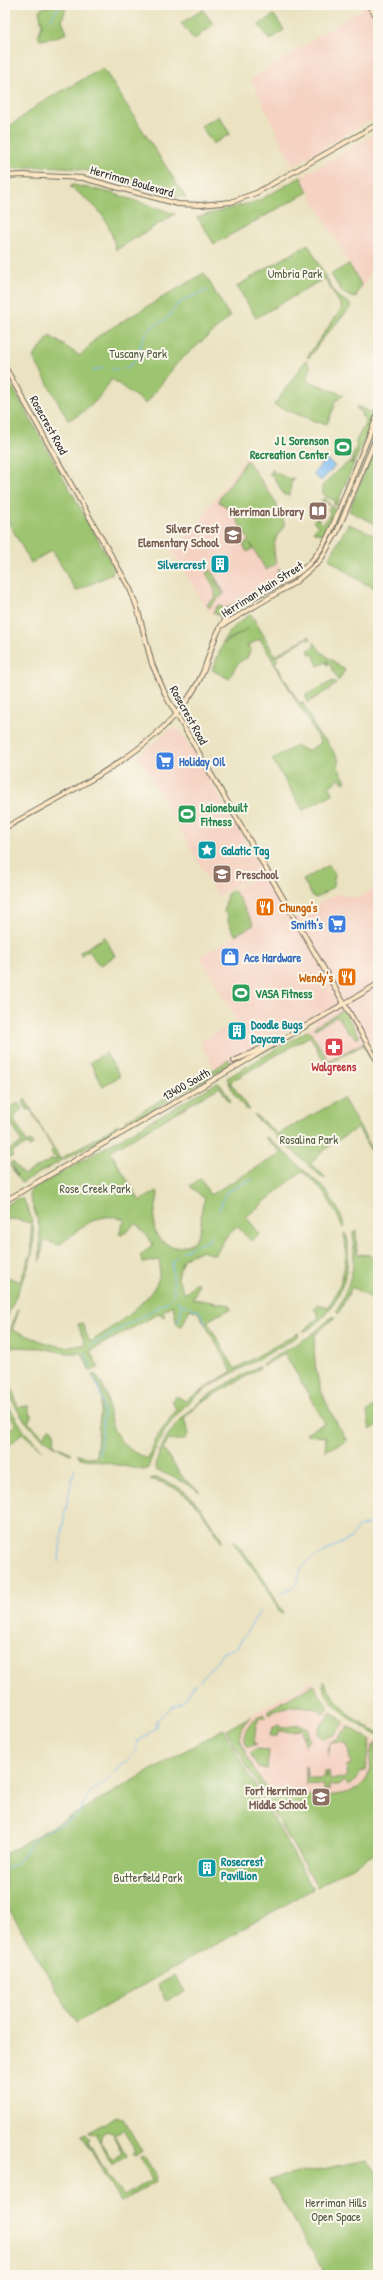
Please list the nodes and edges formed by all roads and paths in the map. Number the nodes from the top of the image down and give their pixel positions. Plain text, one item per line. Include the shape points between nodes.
1 (368, 5) edge
2 (378, 18) edge
3 (378, 124) edge
4 (5, 176) edge
5 (5, 367) edge
6 (378, 414) edge
7 (378, 434) edge
8 (222, 626) junction
9 (176, 714) junction
10 (5, 828) edge
11 (378, 984) edge
12 (344, 1004) junction
13 (285, 1038) junction
14 (234, 1061) dead end
15 (378, 1062) edge
16 (5, 1201) edge

1 - 2 main road
3 - 4 main road, Herriman Boulevard via 256,193 231,202 178,204 84,178
5 - 9 main road, Rosecrest Road via 130,589 152,664
6 - 8 main road, Herriman Main Street via 321,550 302,570 233,612
7 - 8 main road, Herriman Main Street via 337,532 320,561 294,583
8 - 9 main road via 202,674
9 - 10 main road via 132,754
9 - 12 main road, Rosecrest Road
11 - 12 main road, 13400 South
12 - 13 main road, 13400 South
12 - 15 main road, Rosecrest Road
13 - 14 main road
13 - 16 main road, 13400 South

